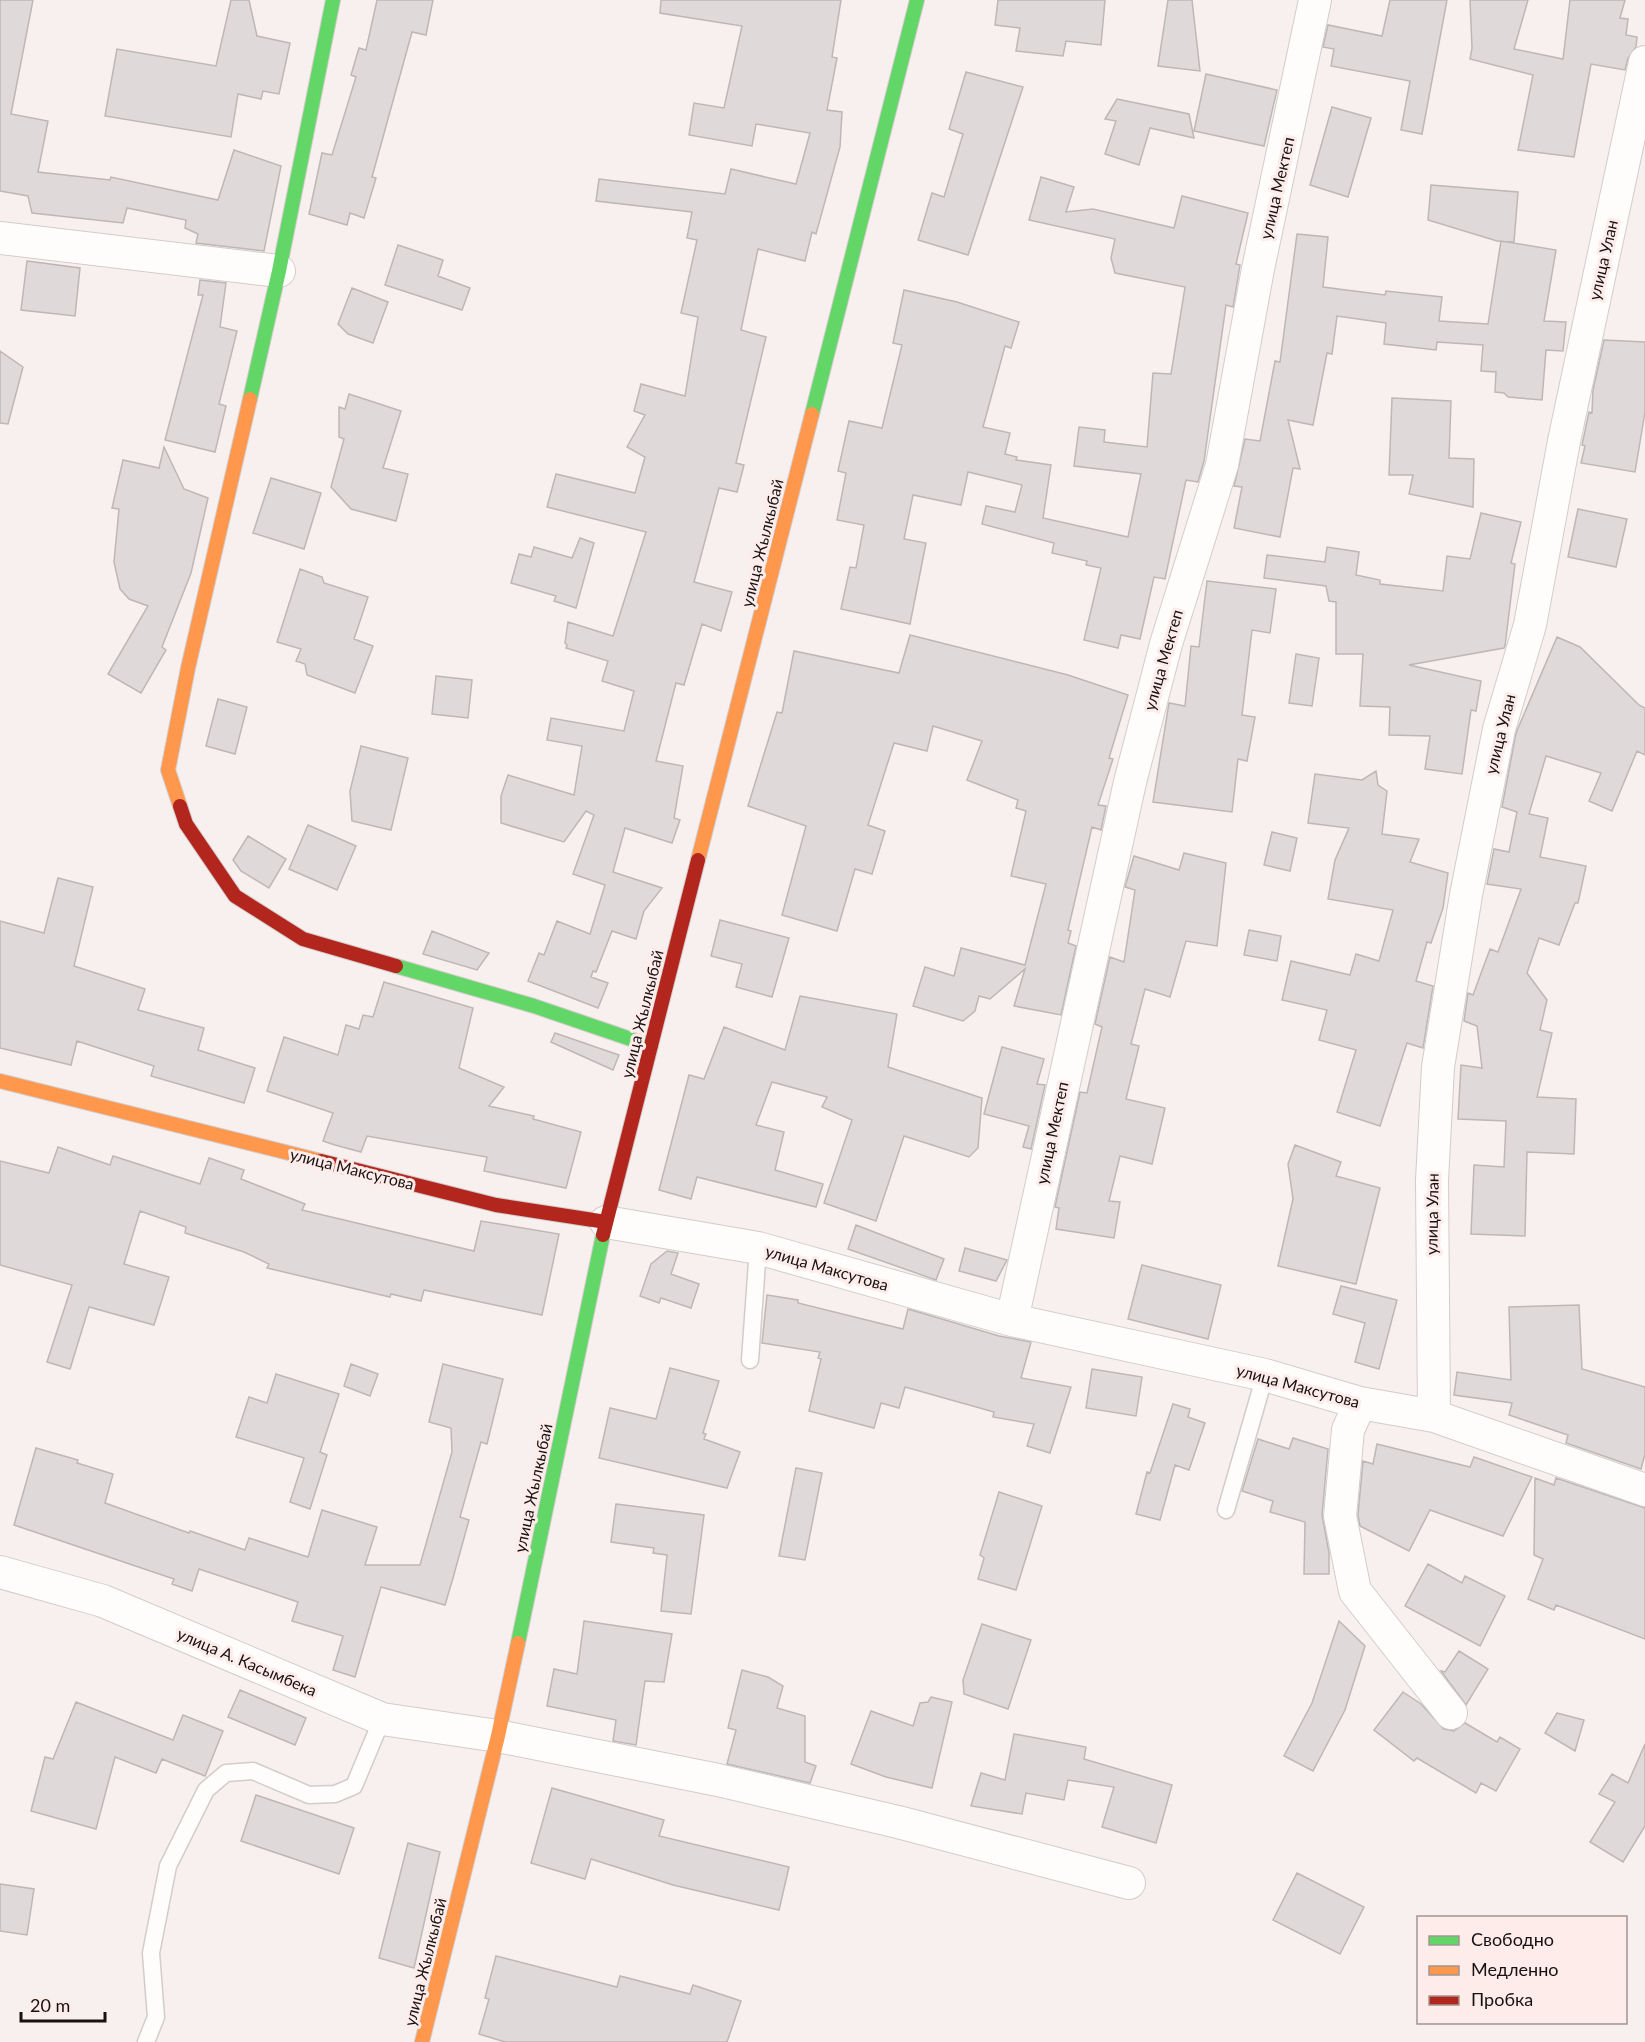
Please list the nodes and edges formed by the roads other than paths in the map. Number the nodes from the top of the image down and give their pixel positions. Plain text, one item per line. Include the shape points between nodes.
1 (333, 0) edge
2 (917, 0) edge
3 (1315, 0) edge
4 (1645, 62) edge
5 (0, 238) edge
6 (279, 271) junction
7 (651, 1046) junction
8 (0, 1081) edge
9 (606, 1222) junction
10 (758, 1248) junction
11 (1012, 1320) junction
12 (750, 1360) dead end
13 (1265, 1375) junction
14 (1360, 1403) junction
15 (1434, 1416) junction
16 (1645, 1490) edge
17 (1226, 1510) dead end
18 (0, 1572) edge
19 (1451, 1713) dead end
20 (382, 1719) junction
21 (498, 1736) junction
22 (1129, 1883) dead end
23 (146, 2042) edge
24 (422, 2042) edge

1 - 6 street
2 - 7 street, улица Жылкыбай
3 - 11 street, улица Мектеп via 1258,269 1222,465 1166,644 1130,782
4 - 15 street, улица Улан via 1564,441 1530,625 1499,729 1438,1067 1432,1180
5 - 6 street
6 - 7 street via 168,770 186,824 236,896 303,939 534,1006
7 - 9 street, улица Жылкыбай
8 - 9 street, улица Максутова via 496,1205
9 - 10 street, улица Максутова
9 - 21 street, улица Жылкыбай
10 - 11 street, улица Максутова
10 - 12 lane
11 - 13 street, улица Максутова
13 - 14 street, улица Максутова
13 - 17 lane
14 - 15 street, улица Максутова
14 - 19 street via 1348,1430 1340,1516 1355,1591
15 - 16 street, улица Максутова
18 - 20 street, улица А. Касымбека via 103,1601
20 - 21 street, улица А. Касымбека
20 - 23 lane via 354,1786 335,1794 309,1795 253,1771 226,1773 206,1791 168,1866 151,1953 156,2018
21 - 22 street, улица А. Касымбека via 808,1801
21 - 24 street, улица Жылкыбай

